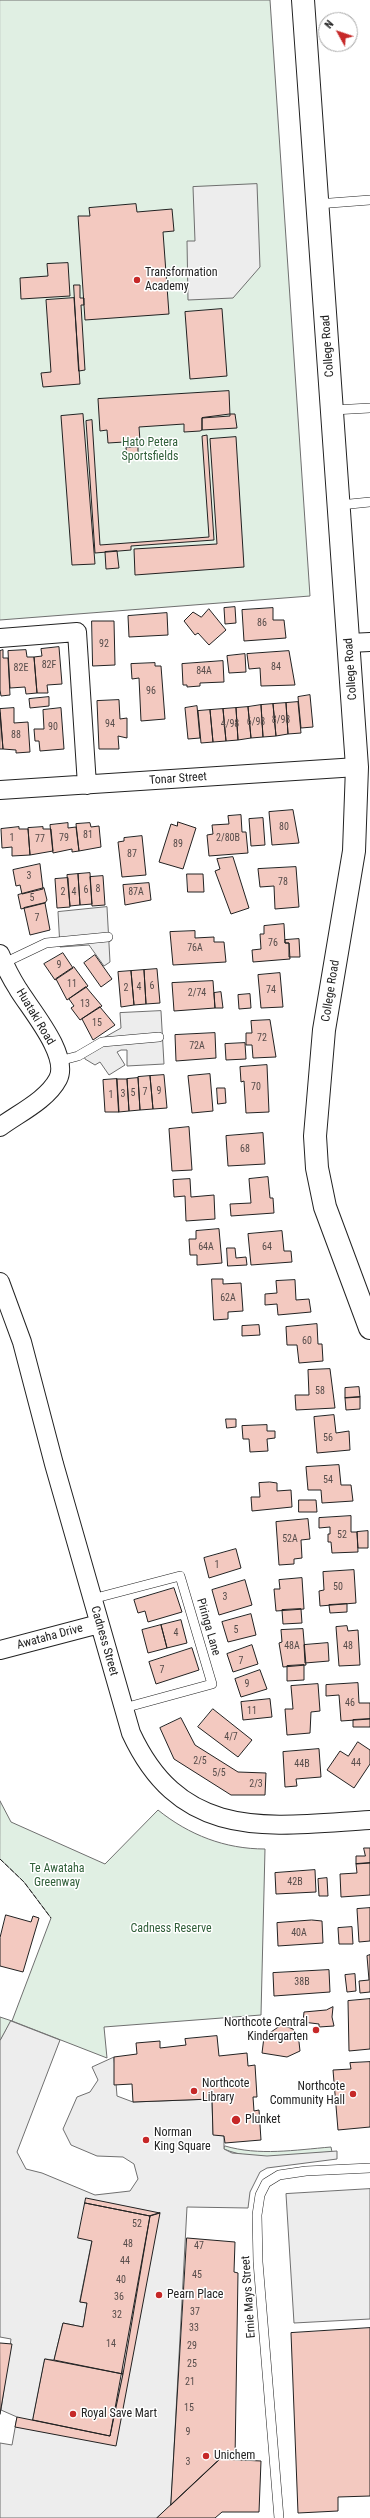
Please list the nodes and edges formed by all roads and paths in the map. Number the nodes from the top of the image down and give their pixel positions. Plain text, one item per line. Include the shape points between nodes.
1 (303, 0) edge
2 (370, 200) edge
3 (317, 204) junction
4 (370, 408) edge
5 (333, 410) junction
6 (370, 502) edge
7 (340, 505) junction
8 (0, 638) edge
9 (360, 642) edge
10 (357, 767) junction
11 (86, 785) junction
12 (0, 790) edge
13 (108, 937) dead end
14 (2, 958) edge
15 (159, 1037) dead end
16 (59, 1061) junction
17 (0, 1127) edge
18 (0, 1282) edge
19 (5, 1310) edge
20 (370, 1328) edge
21 (92, 1599) junction
22 (100, 1624) junction
23 (0, 1650) edge
24 (124, 1708) junction
25 (370, 1820) edge
26 (370, 2168) edge
27 (279, 2518) edge

1 - 3 main road, College Road
2 - 3 lane
3 - 5 main road, College Road
4 - 5 lane
5 - 7 main road, College Road
6 - 7 lane
7 - 9 main road, College Road
8 - 11 street via 77,632
9 - 10 main road, College Road
10 - 11 street, Tonar Street
10 - 20 main road, College Road via 354,851 324,1030 315,1136 317,1168 325,1207
11 - 12 street, Tonar Street
13 - 14 lane via 46,943
14 - 16 street, Huataki Road via 47,1033
15 - 16 lane via 102,1042 78,1056
16 - 17 street, Huataki Road via 59,1077 52,1089
18 - 19 street, Cadness Street
19 - 21 street, Cadness Street via 22,1342
21 - 22 street, Cadness Street
21 - 24 lane, Piringa Lane via 180,1576 212,1684
22 - 23 street, Awataha Drive
22 - 24 street, Cadness Street
24 - 25 street, Cadness Street via 131,1734 151,1769 172,1791 201,1811 248,1824
26 - 27 lane, Ernie Mays Street via 279,2175 266,2183 260,2195 257,2215 258,2262

